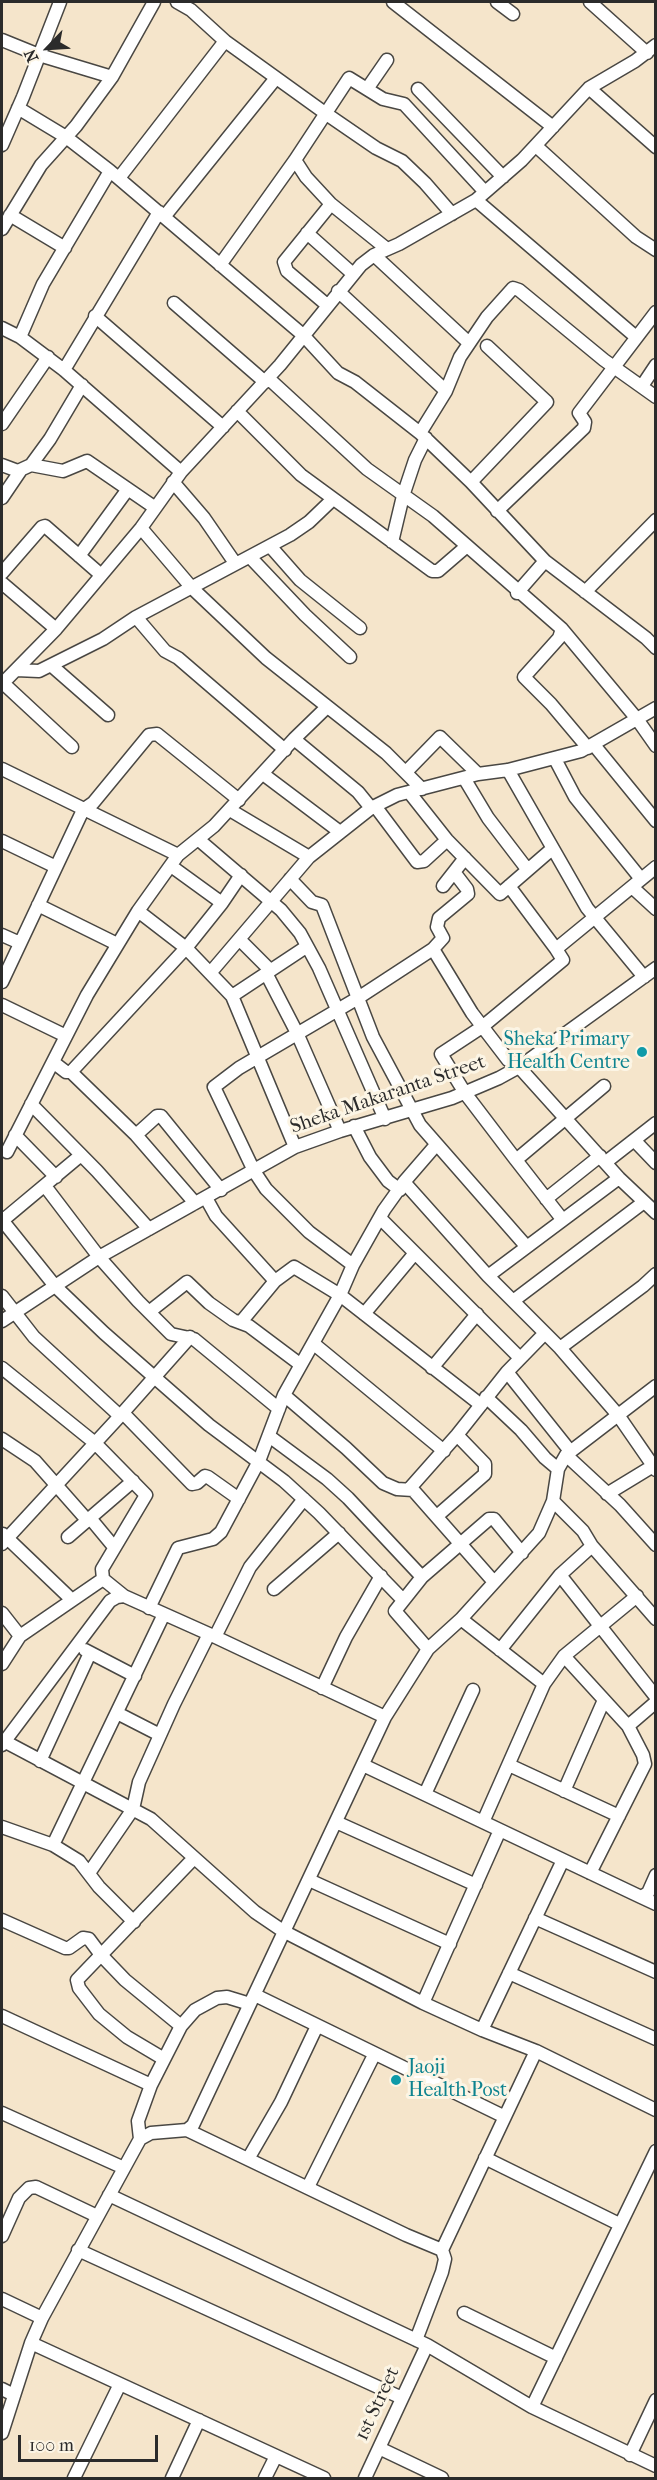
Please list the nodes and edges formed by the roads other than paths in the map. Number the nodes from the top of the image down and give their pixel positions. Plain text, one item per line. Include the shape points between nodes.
1 (60, 2) edge
2 (154, 2) edge
3 (177, 2) edge
4 (393, 2) edge
5 (498, 2) edge
6 (590, 2) edge
7 (513, 14) dead end
8 (2, 40) edge
9 (225, 41) junction
10 (651, 49) edge
11 (39, 55) junction
12 (387, 60) dead end
13 (112, 77) junction
14 (276, 78) junction
15 (589, 88) junction
16 (366, 89) junction
17 (418, 89) dead end
18 (18, 108) junction
19 (325, 113) junction
20 (553, 127) junction
21 (66, 137) junction
22 (2, 140) edge
23 (536, 146) junction
24 (656, 147) edge
25 (295, 160) junction
26 (114, 174) junction
27 (503, 177) junction
28 (480, 196) junction
29 (331, 204) junction
30 (162, 214) junction
31 (452, 214) junction
32 (10, 215) junction
33 (2, 229) edge
34 (308, 233) junction
35 (65, 248) junction
36 (387, 249) junction
37 (656, 250) edge
38 (374, 255) junction
39 (220, 265) junction
40 (353, 274) junction
41 (338, 291) junction
42 (174, 303) dead end
43 (327, 306) junction
44 (656, 312) edge
45 (95, 316) junction
46 (4, 333) edge
47 (303, 335) junction
48 (20, 337) junction
49 (636, 337) junction
50 (469, 343) junction
51 (487, 346) dead end
52 (48, 357) junction
53 (656, 365) edge
54 (614, 366) junction
55 (64, 370) junction
56 (266, 380) junction
57 (82, 385) junction
58 (642, 386) junction
59 (446, 390) junction
60 (656, 397) edge
61 (237, 411) junction
62 (2, 424) edge
63 (223, 427) junction
64 (423, 436) junction
65 (2, 465) edge
66 (26, 468) junction
67 (181, 472) junction
68 (173, 482) junction
69 (471, 482) junction
70 (128, 489) junction
71 (403, 496) junction
72 (2, 498) edge
73 (333, 499) junction
74 (154, 507) junction
75 (497, 511) junction
76 (656, 520) edge
77 (141, 528) junction
78 (392, 542) junction
79 (270, 546) junction
80 (466, 546) junction
81 (79, 556) junction
82 (250, 556) junction
83 (545, 561) junction
84 (235, 563) junction
85 (2, 573) edge
86 (100, 574) junction
87 (2, 583) edge
88 (192, 588) junction
89 (517, 592) junction
90 (585, 592) junction
91 (136, 618) junction
92 (360, 628) dead end
93 (656, 628) edge
94 (56, 629) junction
95 (562, 629) junction
96 (646, 638) junction
97 (656, 648) edge
98 (350, 657) dead end
99 (52, 666) junction
100 (6, 678) edge
101 (327, 707) junction
102 (656, 708) edge
103 (108, 715) dead end
104 (637, 719) junction
105 (294, 739) junction
106 (656, 746) edge
107 (72, 747) dead end
108 (591, 747) junction
109 (285, 750) junction
110 (555, 759) junction
111 (2, 769) edge
112 (508, 770) junction
113 (406, 772) junction
114 (263, 774) junction
115 (478, 774) junction
116 (464, 778) junction
117 (422, 789) junction
118 (409, 792) junction
119 (239, 800) junction
120 (373, 807) junction
121 (83, 810) junction
122 (230, 810) junction
123 (656, 821) edge
124 (340, 832) junction
125 (199, 840) junction
126 (447, 840) junction
127 (2, 841) edge
128 (552, 849) junction
129 (178, 855) junction
130 (309, 857) junction
131 (465, 858) junction
132 (171, 866) junction
133 (56, 867) junction
134 (656, 867) edge
135 (527, 869) junction
136 (454, 872) junction
137 (241, 875) junction
138 (290, 879) junction
139 (637, 883) junction
140 (443, 886) dead end
141 (509, 886) junction
142 (270, 902) junction
143 (222, 903) junction
144 (38, 905) junction
145 (656, 909) edge
146 (138, 911) junction
147 (595, 918) junction
148 (2, 935) edge
149 (240, 940) junction
150 (20, 943) junction
151 (117, 944) junction
152 (306, 947) junction
153 (186, 948) junction
154 (433, 949) junction
155 (556, 949) junction
156 (656, 968) edge
157 (268, 971) junction
158 (211, 972) junction
159 (644, 976) junction
160 (2, 981) edge
161 (232, 996) junction
162 (358, 998) junction
163 (2, 1005) edge
164 (337, 1010) junction
165 (482, 1027) junction
166 (297, 1033) junction
167 (66, 1036) junction
168 (256, 1057) junction
169 (53, 1062) junction
170 (519, 1067) junction
171 (71, 1072) junction
172 (604, 1086) dead end
173 (465, 1093) junction
174 (31, 1104) junction
175 (413, 1111) junction
176 (566, 1118) junction
177 (385, 1119) junction
178 (656, 1123) edge
179 (354, 1126) junction
180 (340, 1131) junction
181 (15, 1135) junction
182 (136, 1135) junction
183 (634, 1140) junction
184 (436, 1145) junction
185 (295, 1147) junction
186 (7, 1152) dead end
187 (81, 1155) junction
188 (603, 1159) junction
189 (516, 1160) junction
190 (656, 1163) edge
191 (254, 1171) junction
192 (56, 1177) junction
193 (620, 1178) junction
194 (45, 1186) junction
195 (401, 1186) junction
196 (220, 1190) junction
197 (546, 1199) junction
198 (201, 1200) junction
199 (644, 1202) junction
200 (656, 1213) edge
201 (380, 1218) junction
202 (562, 1219) junction
203 (2, 1220) edge
204 (149, 1229) junction
205 (526, 1246) junction
206 (415, 1253) junction
207 (99, 1257) junction
208 (354, 1265) junction
209 (656, 1274) edge
210 (488, 1276) junction
211 (275, 1281) junction
212 (55, 1286) junction
213 (340, 1295) junction
214 (2, 1296) edge
215 (513, 1301) junction
216 (149, 1312) junction
217 (14, 1313) junction
218 (363, 1314) junction
219 (477, 1314) junction
220 (2, 1321) edge
221 (241, 1322) junction
222 (545, 1332) junction
223 (190, 1337) junction
224 (314, 1344) junction
225 (560, 1348) junction
226 (520, 1358) junction
227 (301, 1365) junction
228 (2, 1368) edge
229 (432, 1368) junction
230 (507, 1372) junction
231 (153, 1378) junction
232 (656, 1386) edge
233 (284, 1395) junction
234 (483, 1401) junction
235 (279, 1409) junction
236 (122, 1415) junction
237 (618, 1415) junction
238 (457, 1435) junction
239 (269, 1436) junction
240 (2, 1439) edge
241 (96, 1443) junction
242 (444, 1450) junction
243 (568, 1453) junction
244 (260, 1461) junction
245 (654, 1468) edge
246 (558, 1469) junction
247 (133, 1481) junction
248 (57, 1484) junction
249 (410, 1488) junction
250 (607, 1494) junction
251 (304, 1498) junction
252 (239, 1499) junction
253 (553, 1501) junction
254 (437, 1516) junction
255 (89, 1519) junction
256 (339, 1533) junction
257 (68, 1537) dead end
258 (3, 1538) edge
259 (461, 1543) junction
260 (656, 1545) edge
261 (592, 1546) junction
262 (114, 1547) junction
263 (522, 1552) junction
264 (560, 1575) junction
265 (381, 1576) junction
266 (422, 1578) junction
267 (103, 1579) junction
268 (494, 1582) junction
269 (274, 1589) dead end
270 (124, 1596) junction
271 (637, 1596) junction
272 (71, 1599) junction
273 (403, 1600) junction
274 (148, 1608) junction
275 (2, 1613) edge
276 (164, 1614) junction
277 (461, 1618) junction
278 (656, 1619) edge
279 (601, 1625) junction
280 (212, 1635) junction
281 (20, 1636) junction
282 (78, 1646) junction
283 (428, 1649) junction
284 (500, 1650) junction
285 (90, 1653) junction
286 (564, 1656) junction
287 (2, 1664) edge
288 (135, 1676) junction
289 (544, 1684) junction
290 (322, 1688) junction
291 (473, 1690) dead end
292 (656, 1697) edge
293 (604, 1700) junction
294 (656, 1702) edge
295 (117, 1713) junction
296 (385, 1718) junction
297 (628, 1726) junction
298 (160, 1735) junction
299 (2, 1742) edge
300 (40, 1761) junction
301 (363, 1765) junction
302 (509, 1765) junction
303 (85, 1783) junction
304 (564, 1791) junction
305 (425, 1794) junction
306 (133, 1809) junction
307 (619, 1816) junction
308 (336, 1822) junction
309 (483, 1822) junction
310 (2, 1827) edge
311 (501, 1830) junction
312 (53, 1845) junction
313 (194, 1858) junction
314 (563, 1860) junction
315 (89, 1873) junction
316 (590, 1873) junction
317 (656, 1875) edge
318 (309, 1880) junction
319 (476, 1885) junction
320 (641, 1897) junction
321 (656, 1904) edge
322 (535, 1918) junction
323 (2, 1920) edge
324 (134, 1922) junction
325 (283, 1931) junction
326 (450, 1944) junction
327 (100, 1955) junction
328 (656, 1972) edge
329 (509, 1973) junction
330 (253, 2000) junction
331 (423, 2003) junction
332 (2, 2016) edge
333 (181, 2026) junction
334 (317, 2026) junction
335 (482, 2030) junction
336 (656, 2039) edge
337 (536, 2051) junction
338 (374, 2055) junction
339 (164, 2059) junction
340 (151, 2085) junction
341 (656, 2110) edge
342 (2, 2113) edge
343 (503, 2116) junction
344 (187, 2130) junction
345 (140, 2139) junction
346 (656, 2151) edge
347 (485, 2158) junction
348 (248, 2159) junction
349 (124, 2168) junction
350 (308, 2187) junction
351 (109, 2195) junction
352 (97, 2216) junction
353 (619, 2224) junction
354 (2, 2236) edge
355 (78, 2250) junction
356 (442, 2250) junction
357 (2, 2300) edge
358 (464, 2313) dead end
359 (42, 2318) junction
360 (31, 2343) junction
361 (421, 2343) junction
362 (556, 2358) junction
363 (120, 2384) junction
364 (2, 2389) edge
365 (14, 2395) junction
366 (402, 2398) junction
367 (656, 2400) edge
368 (532, 2408) junction
369 (199, 2420) junction
370 (2, 2433) edge
371 (379, 2448) junction
372 (630, 2455) junction
373 (276, 2456) junction
374 (656, 2466) edge
375 (75, 2478) edge
376 (172, 2478) edge
377 (265, 2478) edge
378 (324, 2478) edge
379 (365, 2478) edge
380 (442, 2478) edge

1 - 11 street
2 - 13 street
3 - 9 street
4 - 20 street
5 - 7 street
6 - 10 street
8 - 11 street
9 - 14 street
9 - 26 street
10 - 15 street
11 - 13 street
11 - 18 street
12 - 16 street
13 - 21 street
14 - 19 street
14 - 30 street
15 - 20 street
15 - 24 street
16 - 19 street via 348,78
16 - 28 street via 383,99 404,104
17 - 27 street
18 - 21 street
18 - 22 street
19 - 25 street
19 - 31 street via 402,161
20 - 23 street
21 - 26 street
21 - 32 street via 41,165
23 - 27 street
23 - 37 street via 636,237
25 - 29 street
25 - 39 street
26 - 30 street
26 - 35 street
27 - 28 street
28 - 31 street
28 - 49 street
29 - 34 street
29 - 36 street
30 - 39 street
30 - 45 street
31 - 36 street
32 - 33 street
32 - 35 street
34 - 40 street
34 - 43 street via 284,262 285,267
35 - 48 street
36 - 38 street
38 - 40 street
38 - 50 street
39 - 47 street
40 - 41 street
41 - 43 street
41 - 59 street
42 - 56 street
43 - 47 street
44 - 49 street
45 - 55 street
45 - 63 street
46 - 48 street
47 - 56 street
47 - 64 street via 338,373
48 - 52 street
49 - 54 street
50 - 54 street via 487,317 516,288
50 - 59 street
51 - 69 street via 546,398 547,404
52 - 55 street
52 - 62 street
53 - 58 street
54 - 58 street
54 - 75 street via 579,413 584,428
55 - 57 street
56 - 61 street
56 - 71 street
57 - 66 street via 50,439
57 - 67 street
58 - 60 street
59 - 64 street
61 - 63 street
61 - 73 street via 301,475
63 - 67 street
64 - 69 street
64 - 71 street
65 - 66 street
66 - 70 street via 63,471 87,460
66 - 72 street
67 - 68 street
68 - 74 street
68 - 84 street
69 - 75 street
70 - 74 street
70 - 81 street
71 - 78 street
71 - 80 street
73 - 78 street
73 - 79 street via 309,522
74 - 77 street
75 - 83 street
76 - 90 street
77 - 86 street
77 - 88 street
78 - 80 street via 435,572
79 - 82 street
79 - 92 street via 300,580
80 - 89 street
81 - 85 street via 42,527
81 - 86 street
82 - 84 street
82 - 98 street
83 - 89 street
83 - 90 street
84 - 88 street
86 - 94 street
87 - 94 street
88 - 91 street
88 - 101 street via 266,658
89 - 95 street
90 - 96 street
91 - 99 street
91 - 109 street via 165,651
93 - 96 street
94 - 100 street
95 - 104 street
95 - 108 street via 559,638 524,677
96 - 97 street
99 - 100 street
99 - 103 street
100 - 107 street
101 - 105 street
101 - 113 street
102 - 104 street
104 - 106 street
104 - 108 street
105 - 109 street
105 - 120 street
108 - 110 street
108 - 123 street
109 - 114 street
110 - 112 street
110 - 139 street via 575,797
111 - 121 street
112 - 115 street
112 - 128 street
113 - 115 street via 440,737
113 - 117 street
114 - 119 street
114 - 124 street
115 - 116 street
116 - 117 street
116 - 135 street via 488,818
117 - 118 street
118 - 120 street
118 - 126 street
119 - 121 street via 154,733
119 - 122 street
120 - 124 street
120 - 126 street via 417,862 424,861
121 - 129 street
121 - 133 street
122 - 125 street
122 - 130 street
124 - 130 street
125 - 129 street
125 - 137 street
126 - 131 street
127 - 133 street
128 - 135 street
128 - 147 street
129 - 132 street
130 - 138 street
131 - 136 street
131 - 141 street via 498,893
132 - 143 street
132 - 146 street
133 - 144 street
134 - 139 street
135 - 141 street
136 - 140 street
136 - 154 street via 468,894 439,918 437,927 443,939
137 - 142 street
137 - 143 street
138 - 142 street
138 - 162 street via 312,902 322,905
139 - 145 street
139 - 147 street
141 - 155 street
142 - 149 street
142 - 152 street via 289,918
143 - 153 street
144 - 150 street
144 - 151 street
146 - 151 street
146 - 153 street
147 - 155 street
147 - 159 street
148 - 150 street
149 - 157 street
149 - 158 street
150 - 160 street
151 - 167 street
152 - 157 street
152 - 164 street
153 - 158 street
153 - 171 street
154 - 162 street
154 - 165 street
155 - 165 street via 563,960
156 - 159 street, Sheka Makaranta Street
157 - 161 street
157 - 166 street
158 - 161 street
159 - 170 street, Sheka Makaranta Street
161 - 168 street
162 - 164 street
162 - 175 street via 378,1048
163 - 167 street
164 - 166 street
164 - 177 street
165 - 170 street via 508,1060
165 - 173 street via 441,1054
166 - 168 street
166 - 180 street
167 - 169 street
168 - 185 street
168 - 191 street via 214,1087
169 - 171 street
169 - 174 street
170 - 173 street, Sheka Makaranta Street
170 - 176 street
171 - 182 street
172 - 176 street
173 - 175 street, Sheka Makaranta Street
173 - 189 street
174 - 181 street
174 - 187 street
175 - 177 street, Sheka Makaranta Street
175 - 184 street
176 - 188 street
176 - 189 street
177 - 179 street, Sheka Makaranta Street
178 - 183 street
179 - 180 street, Sheka Makaranta Street
179 - 195 street via 388,1181
180 - 185 street, Sheka Makaranta Street
181 - 186 street
181 - 192 street
182 - 196 street via 161,1116
182 - 198 street
183 - 188 street
183 - 190 street
184 - 195 street
184 - 205 street
185 - 191 street, Sheka Makaranta Street
187 - 192 street
187 - 204 street
188 - 193 street
188 - 197 street
189 - 197 street
191 - 196 street, Sheka Makaranta Street
191 - 208 street via 266,1189 309,1232
192 - 194 street
193 - 199 street
193 - 202 street
194 - 203 street
194 - 207 street
195 - 201 street
195 - 210 street
196 - 198 street, Sheka Makaranta Street
197 - 202 street
198 - 204 street, Sheka Makaranta Street
198 - 211 street
199 - 200 street
199 - 215 street
201 - 206 street
201 - 208 street
202 - 205 street
203 - 212 street
204 - 207 street, Sheka Makaranta Street
205 - 210 street
206 - 218 street
206 - 219 street
207 - 212 street, Sheka Makaranta Street
207 - 216 street
208 - 213 street
209 - 225 street
210 - 215 street
211 - 213 street via 294,1267
211 - 221 street
212 - 217 street, Sheka Makaranta Street
212 - 231 street
213 - 218 street
213 - 224 street
214 - 217 street
215 - 222 street
216 - 221 street via 185,1282 209,1303
216 - 223 street via 171,1334
217 - 220 street, Sheka Makaranta Street
217 - 236 street via 41,1344
218 - 229 street
219 - 226 street
219 - 229 street
221 - 227 street
222 - 225 street
222 - 226 street
223 - 231 street
223 - 235 street
224 - 227 street
224 - 242 street
225 - 237 street
226 - 230 street
227 - 233 street
228 - 241 street
229 - 234 street
230 - 234 street
230 - 243 street
231 - 236 street
231 - 244 street via 215,1431
232 - 237 street
233 - 235 street
233 - 249 street via 383,1484
234 - 238 street
234 - 246 street via 521,1430
235 - 239 street
236 - 241 street
236 - 252 street via 192,1484 208,1477
237 - 243 street
237 - 245 street
238 - 242 street
238 - 254 street via 485,1464 485,1474
239 - 244 street
239 - 266 street via 348,1498
240 - 248 street via 33,1460
241 - 247 street
241 - 248 street
242 - 249 street
243 - 246 street
243 - 250 street
244 - 251 street
244 - 252 street
245 - 250 street
246 - 253 street
247 - 255 street
247 - 262 street via 146,1498
248 - 255 street
248 - 258 street
249 - 254 street
250 - 260 street
251 - 256 street
251 - 280 street via 250,1566
252 - 274 street via 213,1539 178,1548
253 - 261 street via 583,1531
253 - 263 street via 539,1533
254 - 259 street
255 - 257 street
255 - 262 street
256 - 265 street
256 - 269 street
258 - 272 street
259 - 263 street via 486,1521 494,1519
259 - 266 street
259 - 268 street
261 - 264 street
261 - 271 street
262 - 267 street via 102,1569
263 - 268 street
264 - 279 street
264 - 284 street
265 - 273 street
265 - 290 street
266 - 273 street
267 - 270 street
267 - 272 street
268 - 277 street
270 - 274 street
270 - 282 street via 110,1601
271 - 278 street
271 - 279 street
272 - 281 street
273 - 283 street via 396,1615
274 - 276 street
275 - 281 street
276 - 280 street
276 - 288 street
277 - 283 street
277 - 284 street
279 - 286 street
279 - 292 street
280 - 290 street
280 - 298 street
281 - 287 street
282 - 285 street
282 - 299 street
283 - 296 street
284 - 289 street
285 - 288 street
285 - 300 street
286 - 289 street
286 - 293 street
288 - 295 street
289 - 302 street
290 - 296 street
291 - 305 street
293 - 297 street
293 - 304 street
294 - 297 street
295 - 298 street
295 - 303 street
296 - 301 street
297 - 307 street via 645,1764
298 - 306 street via 139,1782
299 - 300 street
300 - 303 street
301 - 305 street
301 - 308 street
302 - 304 street
302 - 309 street
303 - 306 street
303 - 312 street
304 - 307 street
305 - 309 street
306 - 313 street via 151,1819
306 - 315 street
307 - 316 street
308 - 318 street
308 - 319 street
309 - 311 street
310 - 312 street
311 - 314 street
311 - 319 street
312 - 315 street via 80,1861
313 - 324 street
313 - 325 street via 255,1912
314 - 316 street
314 - 322 street
315 - 324 street
316 - 320 street
317 - 320 street via 648,1893
318 - 325 street
318 - 326 street
319 - 326 street
320 - 321 street
322 - 328 street
322 - 329 street
323 - 327 street via 65,1948 86,1937
324 - 327 street
325 - 330 street
325 - 331 street
326 - 331 street
327 - 333 street
327 - 339 street via 78,1976 79,1988 112,2025
329 - 335 street
329 - 336 street
330 - 333 street via 217,1998 195,2010
330 - 334 street
330 - 344 street via 194,2125
331 - 335 street
332 - 340 street
333 - 339 street
334 - 338 street
334 - 348 street via 281,2102
335 - 337 street
337 - 341 street
337 - 343 street, 1st Street
338 - 343 street
338 - 350 street
339 - 340 street
340 - 345 street via 138,2121
342 - 349 street
343 - 347 street, 1st Street
344 - 345 street via 152,2133
344 - 348 street
345 - 349 street
346 - 353 street
347 - 353 street
347 - 356 street, 1st Street
348 - 350 street
349 - 351 street
350 - 356 street
351 - 352 street
351 - 361 street
352 - 354 street via 36,2187 29,2188 19,2198
352 - 355 street
353 - 362 street
355 - 359 street
355 - 366 street
356 - 361 street, 1st Street via 445,2259
357 - 359 street
358 - 362 street
359 - 360 street
360 - 363 street
360 - 365 street
361 - 366 street, 1st Street
361 - 368 street
362 - 368 street
363 - 369 street
363 - 375 street
364 - 365 street
365 - 370 street
366 - 371 street, 1st Street
367 - 372 street
368 - 372 street
369 - 373 street
369 - 376 street
371 - 379 street, 1st Street
371 - 380 street
372 - 374 street
373 - 377 street
373 - 378 street

